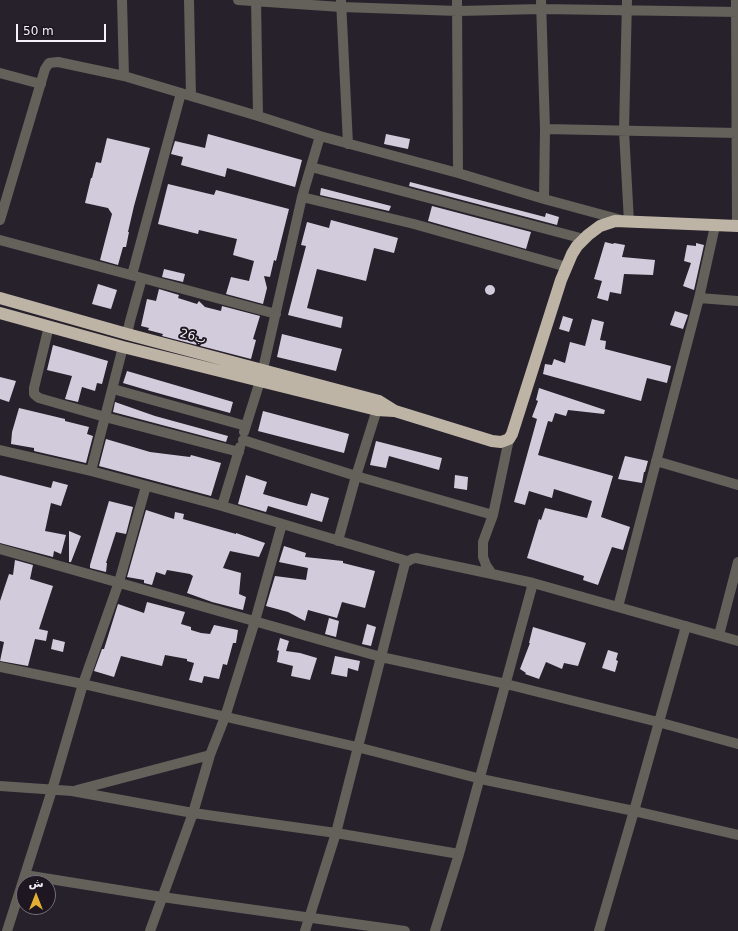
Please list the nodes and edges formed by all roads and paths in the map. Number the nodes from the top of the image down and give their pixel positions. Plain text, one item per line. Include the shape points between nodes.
1 (122, 0) edge
2 (189, 0) edge
3 (238, 0) edge
4 (256, 0) edge
5 (457, 0) edge
6 (736, 0) edge
7 (341, 4) edge
8 (541, 4) edge
9 (627, 5) edge
10 (458, 11) junction
11 (737, 12) edge
12 (0, 73) edge
13 (124, 76) junction
14 (42, 84) junction
15 (181, 93) junction
16 (191, 96) junction
17 (258, 116) junction
18 (545, 129) junction
19 (624, 131) junction
20 (737, 133) edge
21 (320, 136) junction
22 (348, 144) junction
23 (311, 167) junction
24 (458, 173) junction
25 (302, 197) junction
26 (544, 199) junction
27 (0, 220) edge
28 (629, 222) junction
29 (715, 226) junction
30 (738, 226) edge
31 (584, 239) junction
32 (0, 240) edge
33 (566, 267) junction
34 (137, 276) junction
35 (0, 298) edge
36 (699, 298) junction
37 (738, 301) edge
38 (0, 313) edge
39 (276, 314) junction
40 (49, 326) junction
41 (127, 334) junction
42 (123, 347) junction
43 (263, 369) junction
44 (260, 381) junction
45 (113, 389) junction
46 (378, 406) junction
47 (105, 417) junction
48 (246, 426) junction
49 (509, 439) junction
50 (243, 440) junction
51 (0, 450) edge
52 (239, 452) junction
53 (656, 461) junction
54 (91, 471) junction
55 (356, 476) junction
56 (738, 484) edge
57 (146, 486) junction
58 (222, 506) junction
59 (493, 515) junction
60 (282, 524) junction
61 (338, 540) junction
62 (0, 549) edge
63 (407, 561) junction
64 (738, 562) edge
65 (492, 574) junction
66 (120, 582) junction
67 (533, 583) junction
68 (618, 607) junction
69 (255, 621) junction
70 (686, 626) junction
71 (719, 635) junction
72 (738, 640) edge
73 (381, 657) junction
74 (0, 667) edge
75 (82, 684) junction
76 (506, 684) junction
77 (225, 717) junction
78 (658, 722) junction
79 (738, 744) edge
80 (357, 747) junction
81 (210, 755) junction
82 (481, 779) junction
83 (3, 788) edge
84 (52, 790) junction
85 (72, 791) junction
86 (634, 811) junction
87 (193, 813) junction
88 (336, 833) junction
89 (738, 835) edge
90 (459, 854) junction
91 (25, 875) edge
92 (56, 880) edge
93 (162, 897) junction
94 (16, 903) edge
95 (308, 918) junction
96 (7, 931) edge
97 (150, 931) edge
98 (305, 931) edge
99 (405, 931) edge
100 (435, 931) edge
101 (598, 931) edge

1 - 13 street
2 - 16 street
3 - 4 street
4 - 7 street
4 - 17 street
5 - 10 street
6 - 11 street
7 - 10 street
7 - 22 street
8 - 9 street
8 - 10 street
8 - 18 street
9 - 11 street
9 - 19 street
10 - 24 street
11 - 20 street
12 - 14 street
13 - 14 street via 58,62 49,63
13 - 15 street
14 - 27 street
15 - 16 street
15 - 34 street
16 - 17 street
17 - 21 street
18 - 19 street
18 - 26 street
19 - 20 street
19 - 28 street
20 - 30 street
21 - 22 street
21 - 23 street
22 - 24 street
23 - 25 street
23 - 31 street
24 - 26 street
25 - 33 street via 414,224
25 - 39 street
26 - 28 street
28 - 29 highway
28 - 31 highway via 615,221 600,226
29 - 30 highway
29 - 36 street
31 - 33 highway
32 - 34 street
33 - 49 highway
34 - 39 street
34 - 41 street
35 - 41 highway, 26ب
36 - 37 street
36 - 53 street
38 - 40 highway
39 - 43 street
40 - 42 highway
40 - 47 street via 34,394 39,398
41 - 43 highway, 26ب
42 - 44 highway
42 - 45 street
43 - 46 highway, 26ب
44 - 46 highway
44 - 48 street
45 - 47 street
45 - 48 street
46 - 49 highway via 492,441 501,442
46 - 55 street
47 - 52 street
47 - 54 street
48 - 50 street
49 - 59 street
50 - 52 street
50 - 55 street
51 - 54 street
52 - 58 street
53 - 56 street
53 - 68 street
54 - 57 street
55 - 59 street
55 - 61 street
57 - 58 street
57 - 66 street
58 - 60 street
59 - 65 street via 484,542 483,557
60 - 61 street
60 - 69 street
61 - 63 street
62 - 66 street
63 - 65 street via 416,558
63 - 73 street
64 - 71 street
65 - 67 street
66 - 69 street
66 - 75 street
67 - 68 street
67 - 76 street
68 - 70 street
69 - 73 street
69 - 77 street
70 - 71 street
70 - 78 street
71 - 72 street
73 - 76 street
73 - 80 street
74 - 75 street
75 - 77 street
75 - 84 street
76 - 78 street
76 - 82 street
77 - 80 street
77 - 81 street
78 - 79 street
78 - 86 street
80 - 82 street
80 - 88 street
81 - 85 street
81 - 87 street
82 - 86 street
82 - 90 street
83 - 84 street
84 - 85 street
84 - 91 street
85 - 87 street
86 - 89 street
86 - 101 street
87 - 88 street
87 - 93 street
88 - 90 street
88 - 95 street
90 - 100 street
92 - 93 street
93 - 95 street
93 - 97 street
94 - 96 street
95 - 98 street
95 - 99 street

